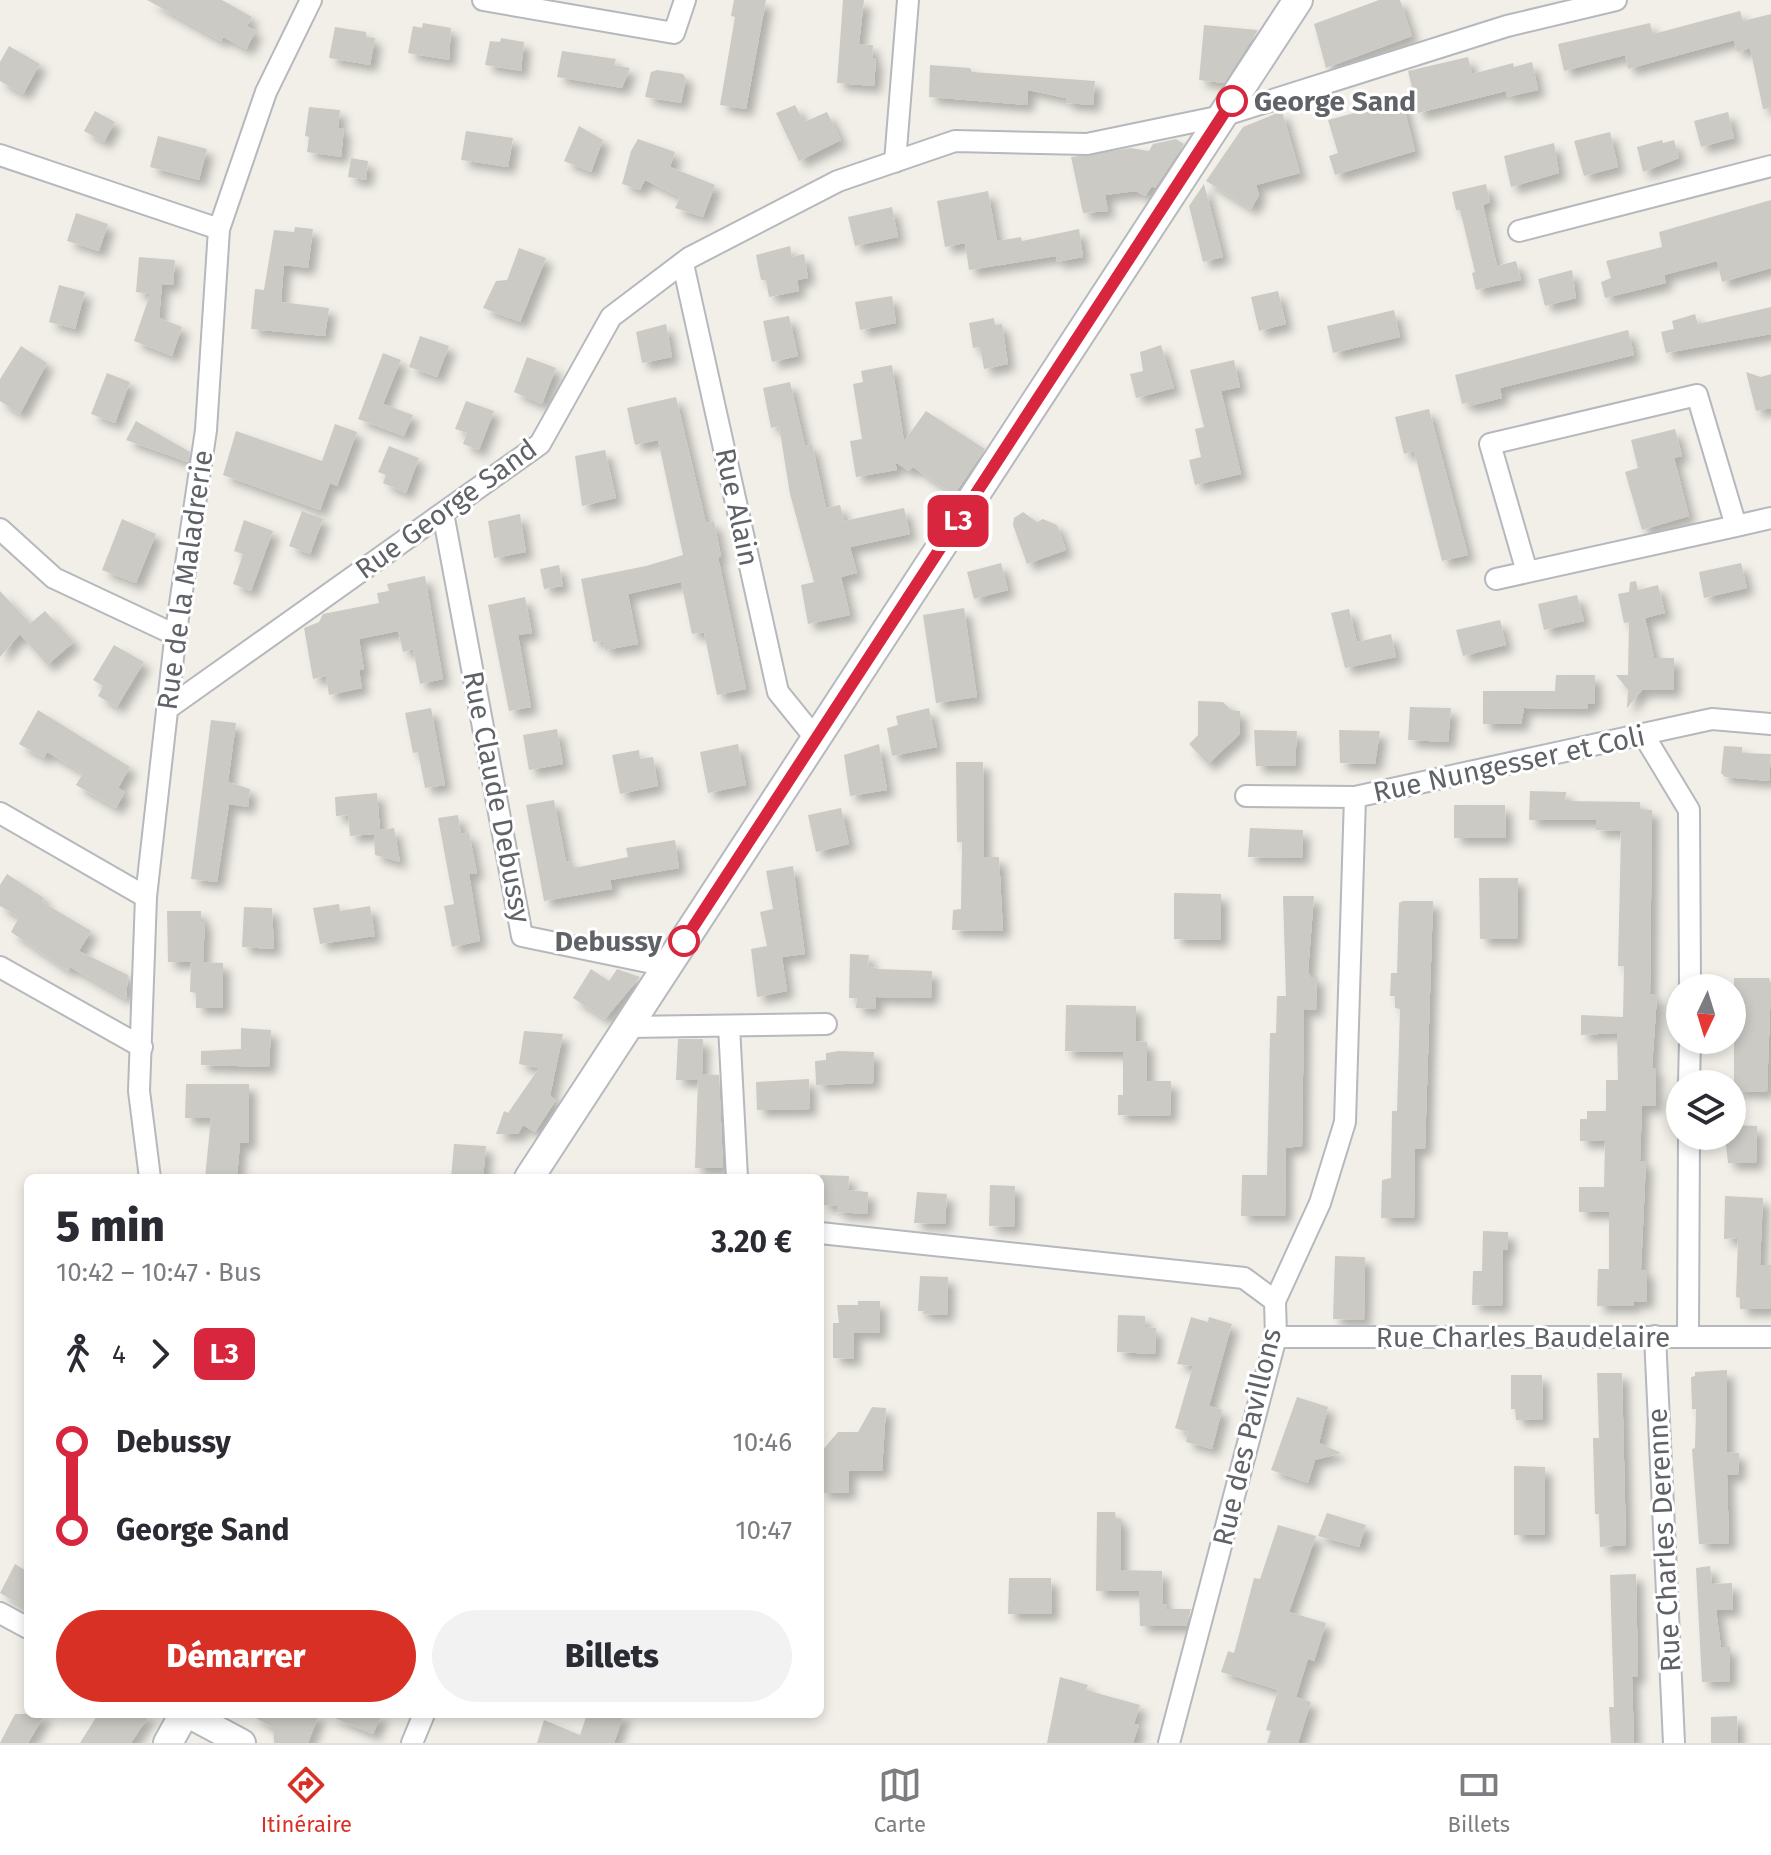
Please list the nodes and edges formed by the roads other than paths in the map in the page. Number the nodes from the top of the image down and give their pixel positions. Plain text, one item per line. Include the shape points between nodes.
1 (311, 0) edge
2 (483, 0) edge
3 (685, 0) edge
4 (908, 0) edge
5 (1298, 0) edge
6 (1616, 0) edge
7 (1591, 3) edge
8 (536, 5) edge
9 (1222, 116) junction
10 (0, 155) edge
11 (895, 162) junction
12 (1771, 166) edge
13 (219, 229) junction
14 (1519, 231) dead end
15 (683, 264) junction
16 (443, 513) junction
17 (1771, 518) edge
18 (1736, 526) junction
19 (0, 529) edge
20 (1527, 572) junction
21 (1496, 579) dead end
22 (176, 631) junction
23 (167, 709) junction
24 (1771, 724) edge
25 (1643, 734) junction
26 (816, 739) junction
27 (1246, 796) dead end
28 (1355, 797) junction
29 (0, 813) edge
30 (146, 897) junction
31 (667, 966) junction
32 (0, 967) edge
33 (1690, 974) edge
34 (826, 1024) dead end
35 (729, 1026) junction
36 (628, 1027) junction
37 (142, 1047) junction
38 (1689, 1150) edge
39 (149, 1174) edge
40 (532, 1174) edge
41 (737, 1174) edge
42 (824, 1233) edge
43 (1275, 1301) junction
44 (1655, 1336) junction
45 (1688, 1336) junction
46 (1276, 1337) junction
47 (1771, 1337) edge
48 (0, 1613) edge
49 (24, 1626) edge
50 (184, 1718) edge
51 (194, 1718) edge
52 (422, 1718) edge
53 (168, 1743) edge
54 (242, 1743) edge
55 (412, 1743) edge
56 (1169, 1743) edge
57 (1674, 1743) edge

1 - 13 street, Rue de la Maladrerie via 266,92
2 - 8 street
3 - 8 street via 674,33
4 - 11 street
5 - 9 main road
6 - 7 street, Rue George Sand
7 - 9 street, Rue George Sand
9 - 11 street, Rue George Sand via 1087,144 955,141
9 - 26 main road
10 - 13 street
11 - 15 street, Rue George Sand via 838,181
12 - 14 street
13 - 22 street, Rue de la Maladrerie via 206,430
15 - 16 street, Rue George Sand via 611,317 540,444
15 - 26 street, Rue Alain via 778,692
16 - 23 street, Rue George Sand
16 - 31 street, Rue Claude Debussy via 522,936
17 - 18 street
18 - 20 street
18 - 20 street via 1697,395 1490,444
19 - 22 street via 54,578
20 - 21 street
22 - 23 street, Rue de la Maladrerie
23 - 30 street, Rue de la Maladrerie
24 - 25 street, Rue Nungesser et Coli via 1712,719
25 - 28 street, Rue Nungesser et Coli
25 - 33 street via 1689,810
26 - 31 main road
27 - 28 street, Rue Nungesser et Coli
28 - 43 street via 1345,1122 1320,1203
29 - 30 street
30 - 37 street, Rue de la Maladrerie
31 - 36 main road
32 - 37 street
34 - 35 street
35 - 36 street
35 - 41 street
36 - 40 main road
37 - 39 street, Rue de la Maladrerie via 139,1091
38 - 45 street
42 - 43 street, Rue des Pavillons via 1244,1278
43 - 46 street, Rue des Pavillons
44 - 45 street, Rue Charles Baudelaire
44 - 46 street, Rue Charles Baudelaire
44 - 57 street, Rue Charles Derenne
45 - 47 street, Rue Charles Baudelaire
46 - 56 street, Rue des Pavillons
48 - 49 street
50 - 53 main road
51 - 54 street
52 - 55 street

